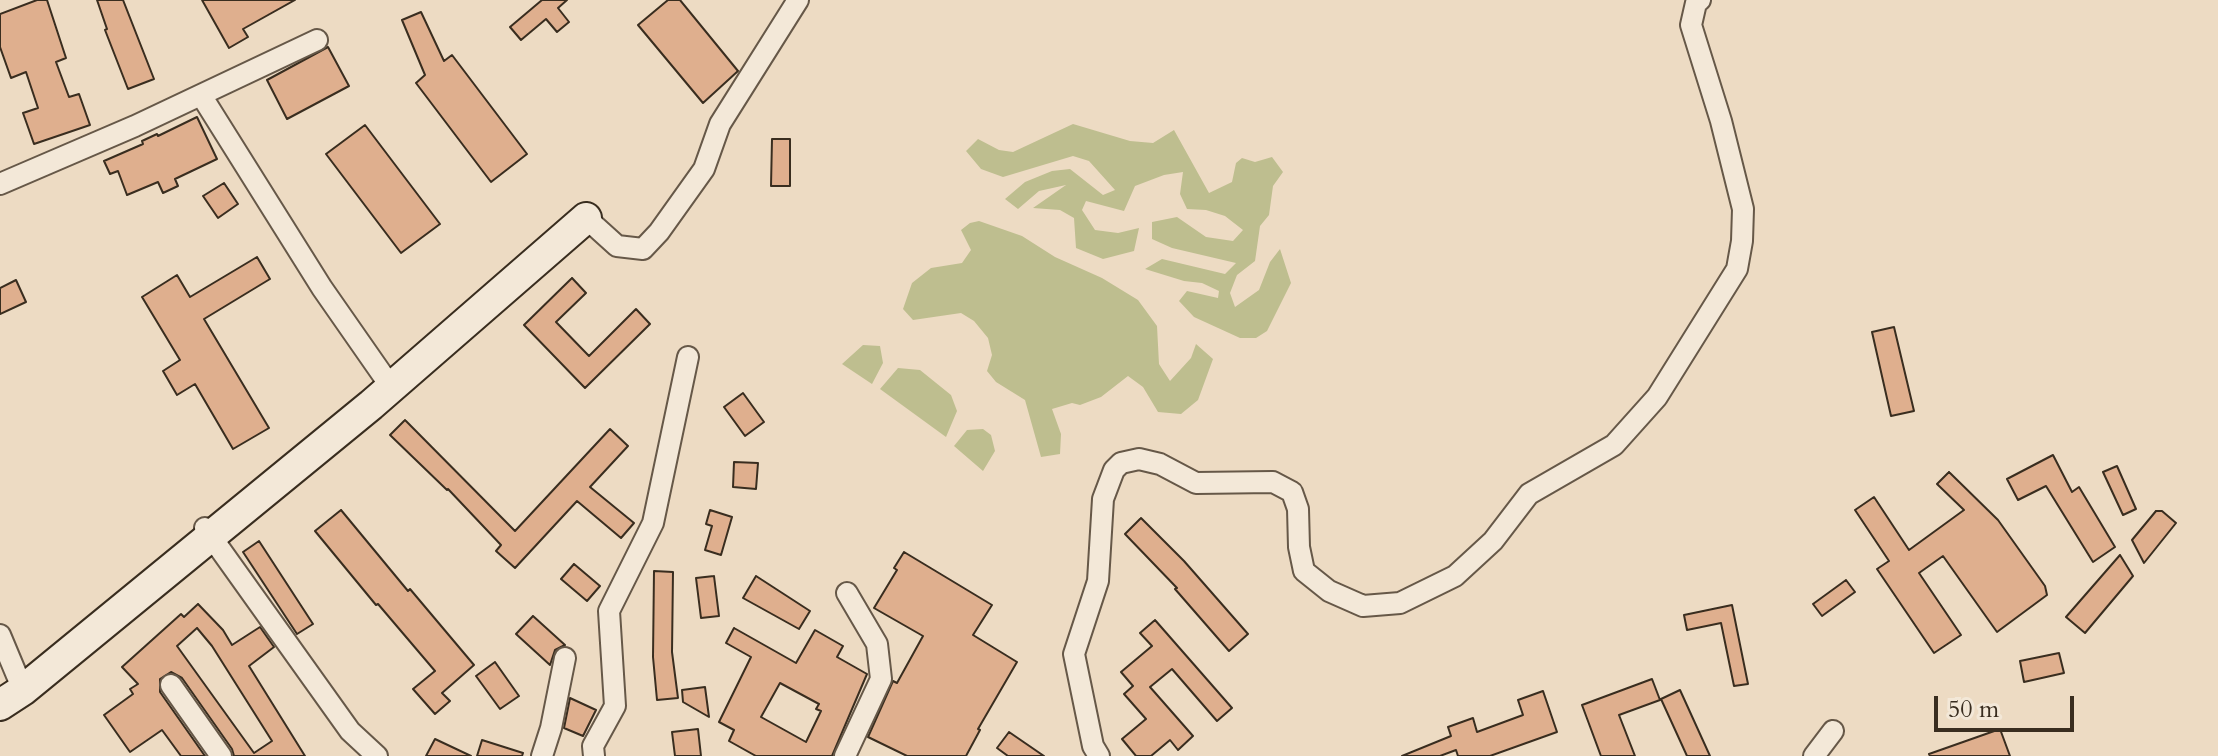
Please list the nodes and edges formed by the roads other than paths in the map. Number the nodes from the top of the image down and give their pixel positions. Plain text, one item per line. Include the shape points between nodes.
1 (798, 0) edge
2 (1700, 0) edge
3 (317, 40) dead end
4 (201, 95) junction
5 (0, 184) edge
6 (586, 218) joint
7 (688, 357) dead end
8 (391, 387) junction
9 (205, 528) dead end
10 (847, 593) dead end
11 (0, 635) edge
12 (565, 658) dead end
13 (171, 685) dead end
14 (12, 698) edge
15 (1833, 731) dead end
16 (221, 756) edge
17 (377, 756) edge
18 (542, 756) edge
19 (594, 756) edge
20 (845, 756) edge
21 (1099, 756) edge
22 (1814, 756) edge

1 - 6 street via 720,124 704,169 643,249 617,246
2 - 21 street via 1691,25 1743,209 1742,241 1737,269 1657,397 1614,445 1529,494 1493,541 1455,576 1400,603 1363,606 1329,591 1304,571 1298,509 1292,492 1283,487 1273,482 1196,483 1160,464 1139,459 1121,463 1103,499 1098,581 1074,654
3 - 4 street
4 - 5 street
4 - 8 street
6 - 8 main road
7 - 19 street via 653,523 609,611 615,706 593,746
8 - 14 main road
9 - 17 street via 350,731
10 - 20 street via 877,644 881,679
11 - 14 street
12 - 18 street
13 - 16 street
15 - 22 street

